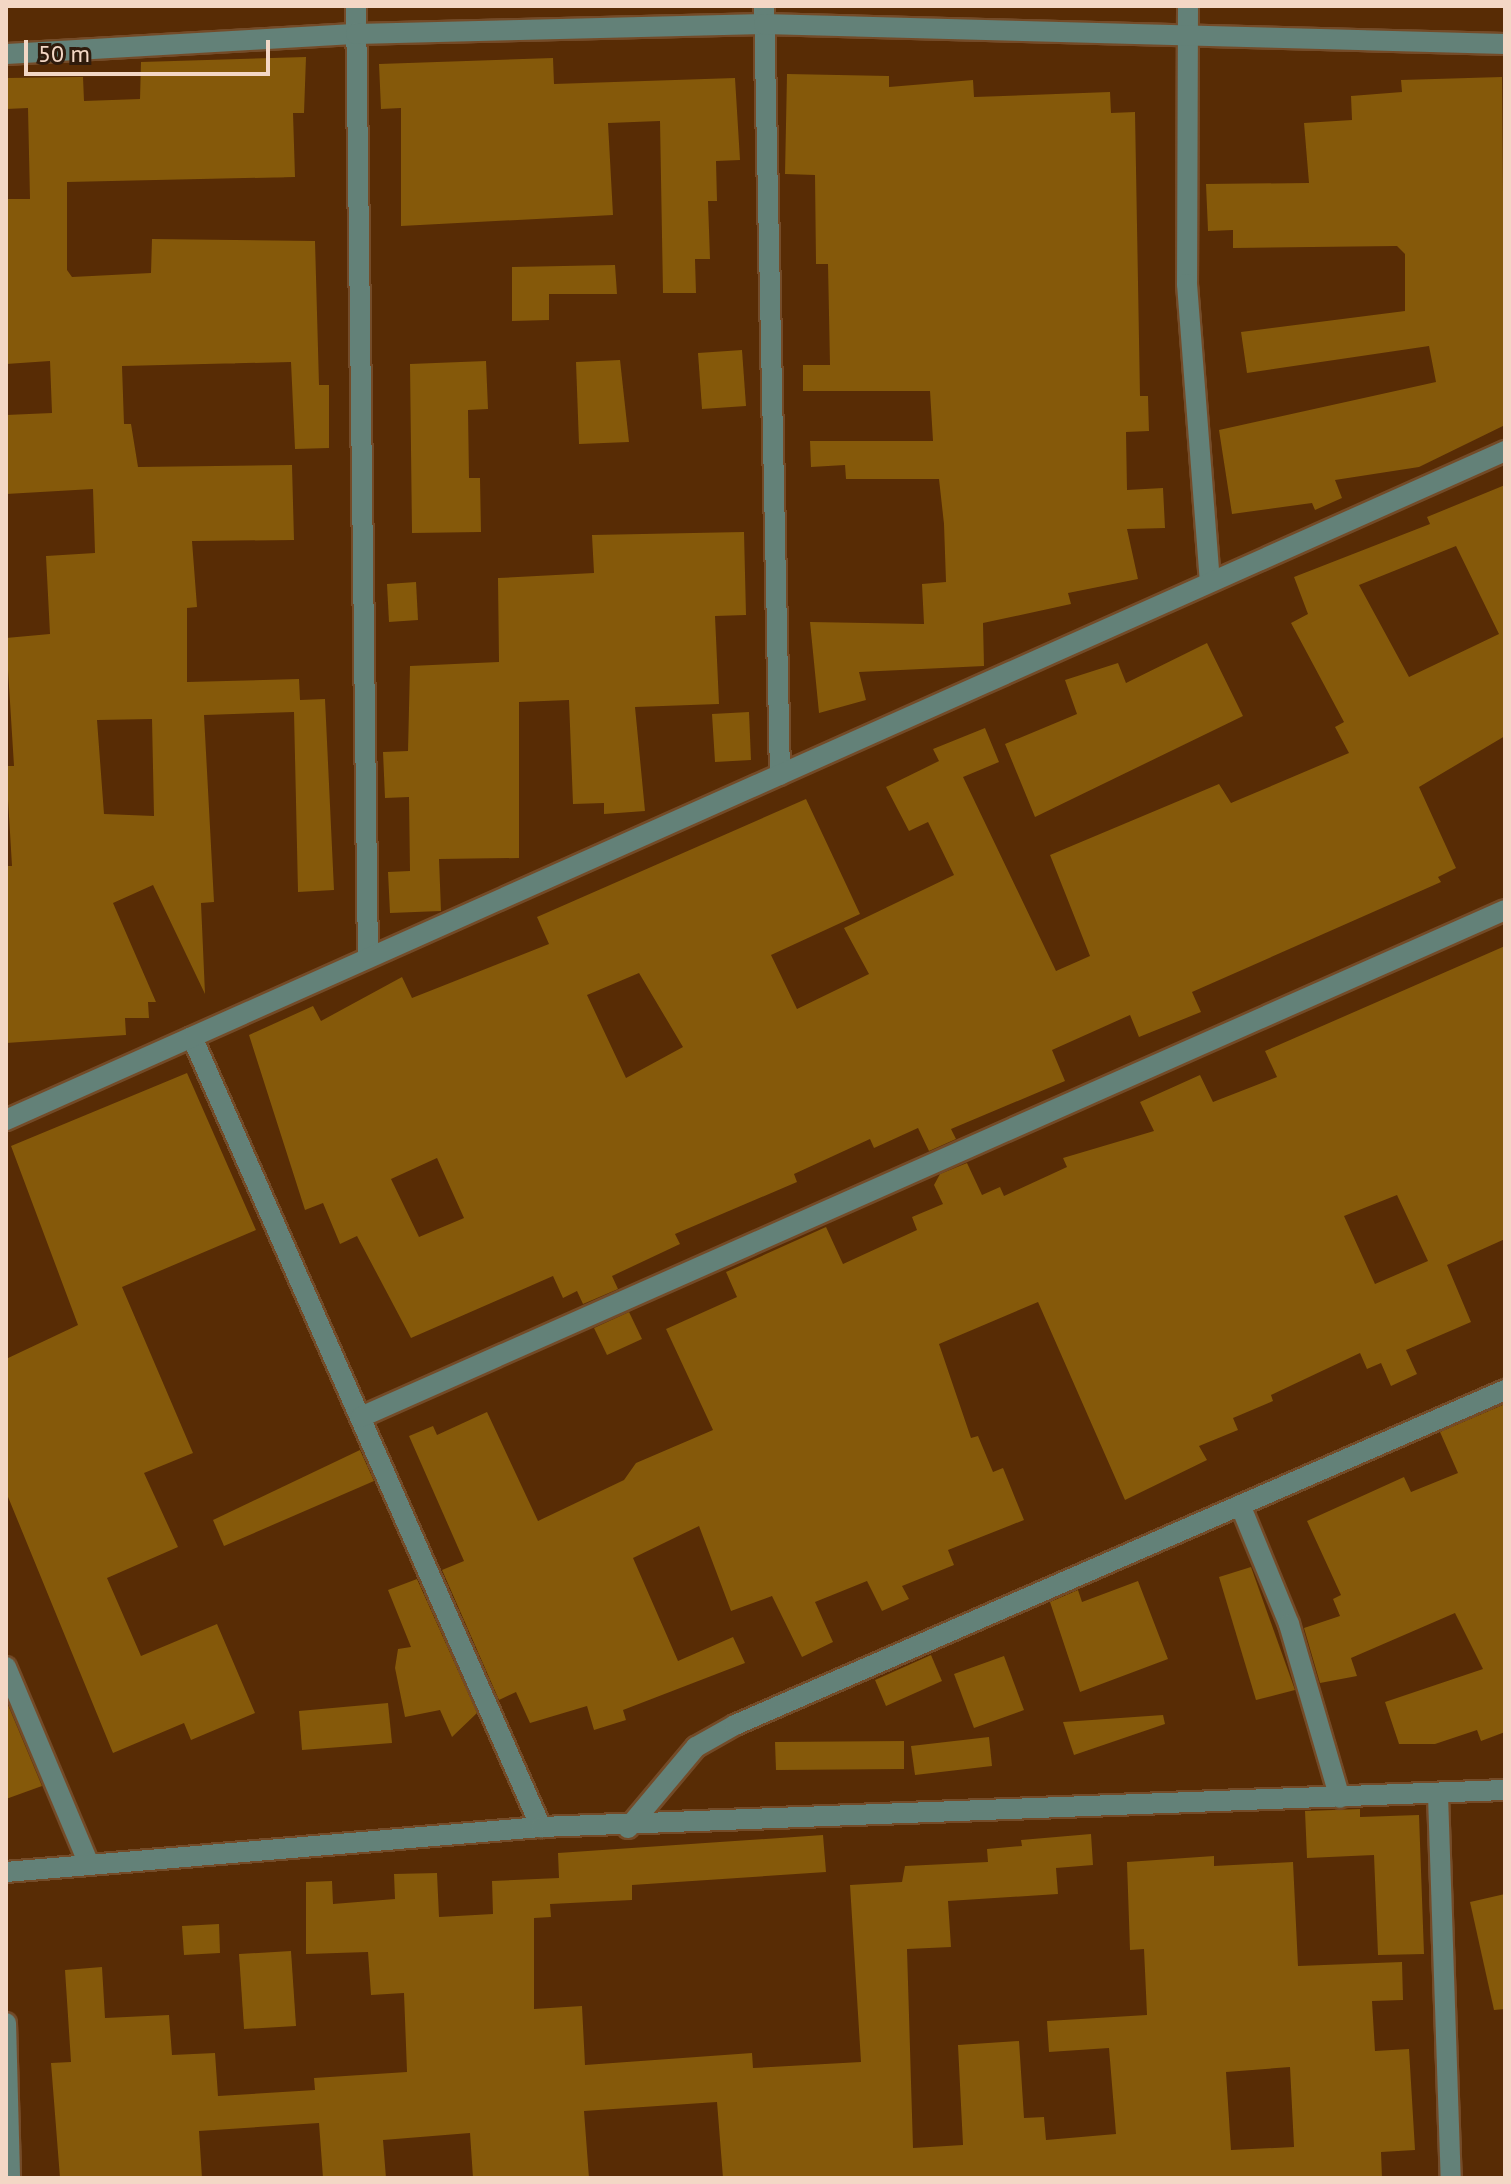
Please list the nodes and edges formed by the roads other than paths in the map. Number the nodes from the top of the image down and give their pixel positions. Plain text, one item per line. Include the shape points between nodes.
1 (356, 6) edge
2 (1188, 6) edge
3 (764, 15) edge
4 (356, 34) junction
5 (1188, 39) junction
6 (1505, 44) edge
7 (6, 54) edge
8 (1505, 451) edge
9 (1210, 582) junction
10 (780, 775) junction
11 (1505, 910) edge
12 (368, 955) junction
13 (192, 1037) junction
14 (6, 1120) edge
15 (1505, 1390) edge
16 (361, 1417) junction
17 (1241, 1507) junction
18 (6, 1667) edge
19 (1505, 1790) edge
20 (1438, 1795) junction
21 (1340, 1798) junction
22 (541, 1827) junction
23 (628, 1828) junction
24 (89, 1864) junction
25 (6, 1872) edge
26 (6, 2023) edge
27 (10, 2178) edge
28 (1451, 2178) edge

1 - 4 street
2 - 5 street
3 - 4 street
3 - 5 street
3 - 10 street
4 - 7 street
4 - 12 street
5 - 6 street
5 - 9 street via 1187,284
8 - 9 street
9 - 10 street
10 - 12 street
11 - 16 street
12 - 13 street
13 - 14 street
13 - 16 street
15 - 17 street
16 - 22 street
17 - 21 street via 1289,1624
17 - 23 street via 735,1725 696,1747
18 - 24 street
19 - 20 street
20 - 21 street
20 - 28 street
21 - 23 street
22 - 23 street
22 - 24 street
24 - 25 street
26 - 27 street

